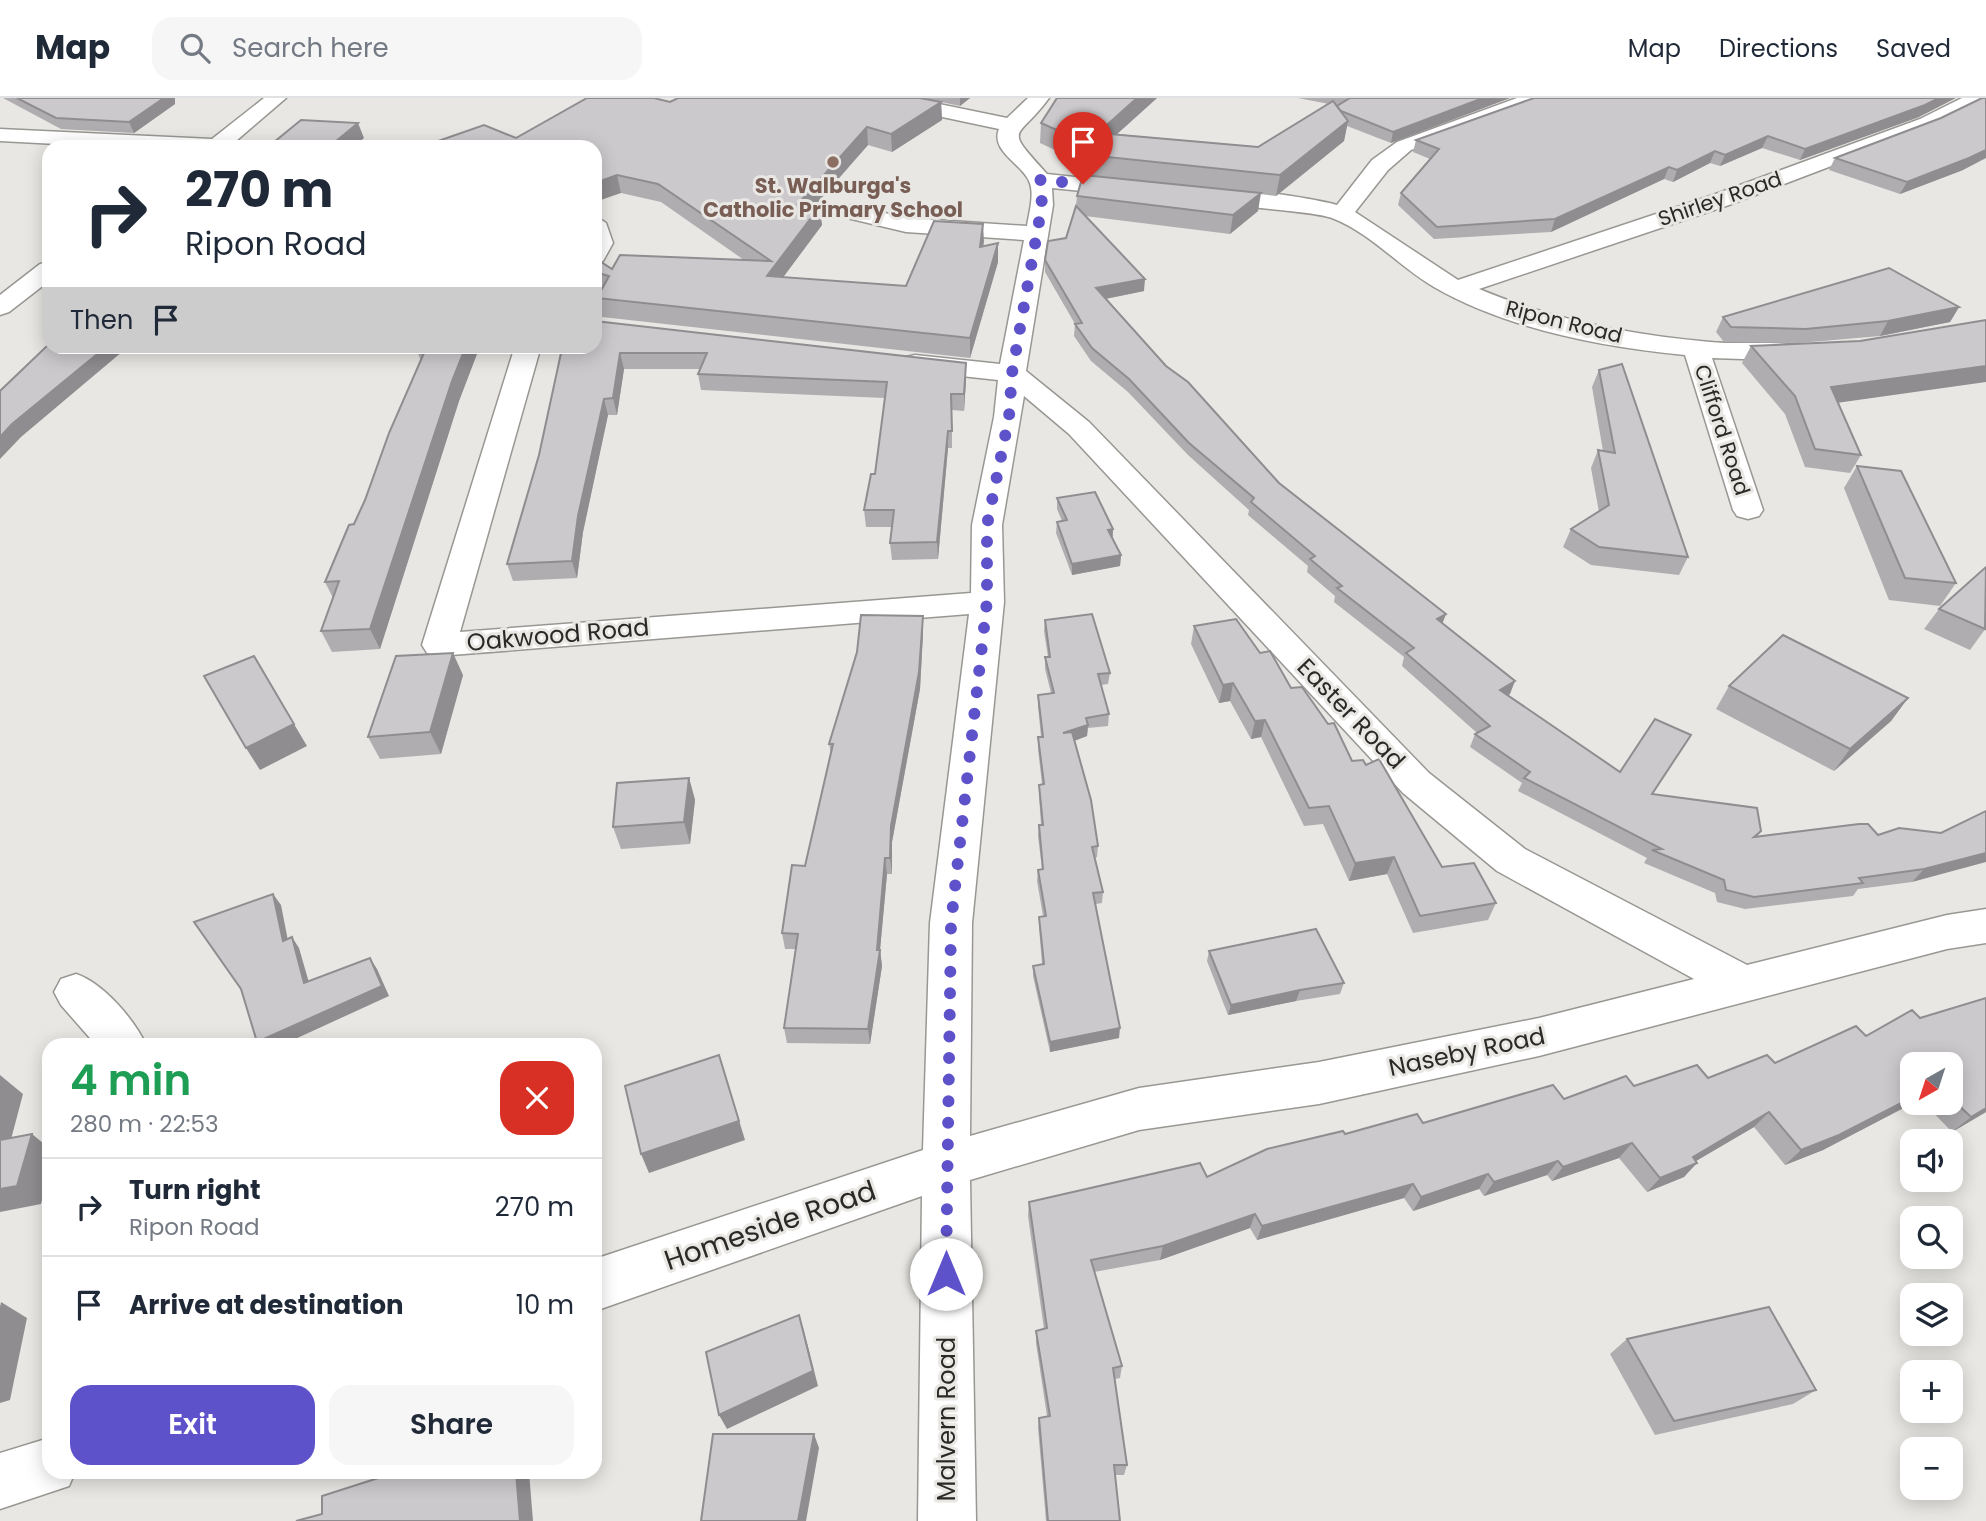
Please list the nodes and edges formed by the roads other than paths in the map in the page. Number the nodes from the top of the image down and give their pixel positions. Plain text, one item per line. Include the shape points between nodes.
1 (276, 98) edge
2 (881, 98) edge
3 (1039, 98) edge
4 (1536, 98) edge
5 (1978, 98) edge
6 (1011, 125) junction
7 (0, 135) edge
8 (90, 140) edge
9 (225, 140) edge
10 (1040, 180) junction
11 (1159, 192) edge
12 (1187, 194) edge
13 (851, 212) dead end
14 (1342, 214) junction
15 (1036, 234) junction
16 (42, 274) edge
17 (0, 281) edge
18 (1457, 289) junction
19 (0, 307) edge
20 (1696, 349) junction
21 (1818, 352) edge
22 (526, 354) edge
23 (892, 360) edge
24 (1012, 373) junction
25 (1748, 510) dead end
26 (987, 601) junction
27 (1986, 926) edge
28 (1743, 984) junction
29 (76, 992) dead end
30 (118, 1038) edge
31 (946, 1165) junction
32 (602, 1283) edge
33 (42, 1468) edge
34 (0, 1480) edge
35 (947, 1521) edge

1 - 9 street
2 - 6 street
3 - 6 street
4 - 14 street via 1404,146 1380,165
5 - 18 street, Shirley Road via 1927,123 1721,200
6 - 10 street via 1007,135 1010,146
7 - 8 street
10 - 11 street
10 - 15 street, Malvern Road via 1042,205
12 - 14 street, Ripon Road
13 - 15 street via 873,226
14 - 18 street, Ripon Road
15 - 24 street, Malvern Road
16 - 17 street
16 - 19 street
18 - 20 street, Ripon Road via 1521,314
20 - 21 street, Ripon Road
20 - 25 street, Clifford Road
22 - 26 street, Oakwood Road via 439,645
23 - 24 street
24 - 26 street, Malvern Road via 1009,417 987,525
24 - 28 street, Easter Road via 1079,428 1416,783 1511,860
26 - 31 street, Malvern Road via 951,923
27 - 28 street, Naseby Road
28 - 31 street, Naseby Road via 1539,1037 1319,1083 1139,1109
29 - 30 street
31 - 32 street, Homeside Road
31 - 35 street, Malvern Road
33 - 34 street

